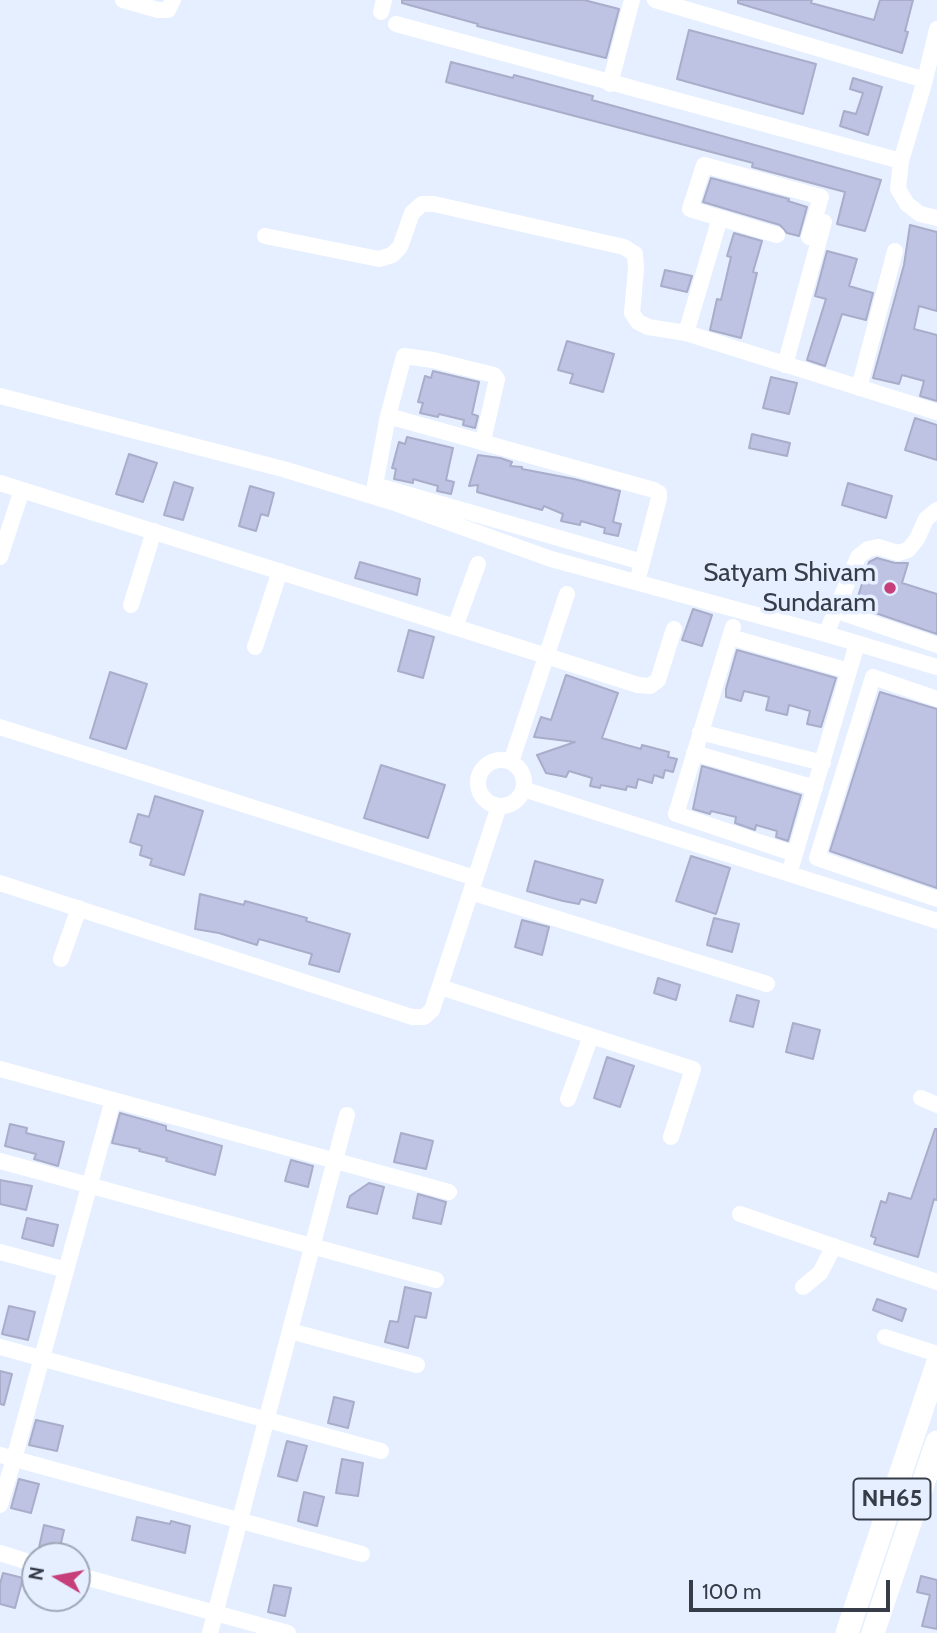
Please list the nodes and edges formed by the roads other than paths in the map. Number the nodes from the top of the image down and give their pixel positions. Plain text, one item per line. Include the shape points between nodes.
1 (123, 0) edge
2 (173, 0) edge
3 (632, 0) edge
4 (655, 0) edge
5 (396, 24) dead end
6 (937, 29) edge
7 (925, 80) junction
8 (610, 84) junction
9 (901, 162) junction
10 (720, 218) junction
11 (937, 218) edge
12 (824, 222) dead end
13 (777, 235) dead end
14 (265, 236) dead end
15 (809, 237) dead end
16 (895, 251) dead end
17 (686, 333) junction
18 (785, 365) junction
19 (859, 388) junction
20 (0, 396) edge
21 (937, 412) edge
22 (388, 415) junction
23 (483, 441) junction
24 (0, 482) edge
25 (375, 485) junction
26 (22, 489) junction
27 (392, 502) junction
28 (937, 510) edge
29 (155, 531) junction
30 (0, 557) edge
31 (642, 562) junction
32 (478, 564) dead end
33 (280, 571) junction
34 (637, 582) junction
35 (567, 594) dead end
36 (131, 605) dead end
37 (836, 611) junction
38 (455, 627) junction
39 (674, 629) dead end
40 (826, 634) junction
41 (857, 644) junction
42 (937, 645) edge
43 (255, 647) dead end
44 (546, 656) junction
45 (937, 667) edge
46 (849, 671) junction
47 (937, 699) edge
48 (0, 727) edge
49 (700, 732) junction
50 (694, 753) junction
51 (511, 762) junction
52 (823, 763) junction
53 (815, 788) junction
54 (523, 789) junction
55 (499, 806) junction
56 (795, 854) junction
57 (789, 873) junction
58 (0, 883) edge
59 (473, 885) junction
60 (937, 899) edge
61 (79, 908) junction
62 (937, 921) edge
63 (61, 959) dead end
64 (766, 984) dead end
65 (440, 987) junction
66 (591, 1036) junction
67 (0, 1069) edge
68 (921, 1098) dead end
69 (568, 1099) dead end
70 (113, 1100) junction
71 (937, 1105) edge
72 (347, 1115) dead end
73 (671, 1137) dead end
74 (335, 1160) junction
75 (0, 1161) edge
76 (89, 1185) junction
77 (449, 1192) dead end
78 (740, 1214) dead end
79 (312, 1247) junction
80 (834, 1247) junction
81 (0, 1252) edge
82 (66, 1270) junction
83 (436, 1280) dead end
84 (937, 1282) edge
85 (803, 1287) dead end
86 (290, 1331) junction
87 (885, 1337) dead end
88 (0, 1347) edge
89 (937, 1354) edge
90 (42, 1358) junction
91 (417, 1364) dead end
92 (937, 1365) edge
93 (266, 1419) junction
94 (382, 1451) dead end
95 (935, 1456) edge
96 (7, 1457) edge
97 (0, 1505) edge
98 (240, 1521) junction
99 (0, 1553) edge
100 (362, 1554) dead end
101 (21, 1560) edge
102 (91, 1579) edge
103 (216, 1613) junction
104 (210, 1633) edge
105 (288, 1633) edge
106 (847, 1633) edge
107 (873, 1633) edge

1 - 2 street via 167,10
3 - 8 street
4 - 7 street
5 - 8 street
6 - 7 street
7 - 9 street
8 - 9 street
9 - 11 street via 898,190 907,204 920,214
10 - 13 street
10 - 15 street via 690,209 704,165 821,197
10 - 17 street
12 - 18 street
14 - 17 street via 379,258 400,247 412,213 422,204 434,204 624,247 635,254 632,313 638,322
16 - 19 street
17 - 18 street
18 - 19 street
19 - 21 street
20 - 27 street
22 - 23 street
22 - 23 street via 404,356 490,372 497,379
22 - 25 street
23 - 31 street via 659,493
24 - 26 street
25 - 27 street
25 - 31 street
26 - 29 street
26 - 30 street
27 - 34 street via 551,559
28 - 37 street via 926,519 908,550 898,553 878,547 858,557
29 - 33 street
29 - 36 street
31 - 34 street
32 - 38 street
33 - 38 street
33 - 43 street
34 - 40 street
35 - 44 street
37 - 40 street
37 - 42 street
38 - 44 street
39 - 44 street via 658,680 650,686
40 - 41 street
41 - 45 street
41 - 46 street
44 - 51 street
46 - 49 street via 732,632
46 - 52 street
47 - 60 street via 873,677 817,858
48 - 59 street
49 - 50 street
49 - 52 street
50 - 53 street
50 - 56 street via 676,814
51 - 54 street via 522,774
51 - 55 street via 495,761 482,769 479,777 484,799
52 - 53 street
53 - 56 street
54 - 55 street via 514,802
54 - 57 street
55 - 59 street
56 - 57 street
57 - 62 street
58 - 61 street
59 - 64 street
59 - 65 street
61 - 63 street
61 - 65 street via 412,1017 424,1017 432,1010
65 - 66 street
66 - 69 street
66 - 73 street via 693,1069
67 - 70 street
68 - 71 street
70 - 74 street
70 - 76 street
72 - 74 street
74 - 77 street
74 - 79 street
75 - 76 street
76 - 79 street
76 - 82 street
78 - 80 street
79 - 83 street
79 - 86 street
80 - 84 street
80 - 85 street via 820,1273
81 - 82 street
82 - 90 street
86 - 91 street
86 - 93 street
87 - 89 street
88 - 90 street
90 - 93 street
90 - 96 street
92 - 106 highway, NH65
93 - 94 street
93 - 98 street
95 - 107 highway, NH65
96 - 97 street
96 - 98 street
98 - 100 street
98 - 103 street
99 - 101 street
102 - 103 street
103 - 104 street
103 - 105 street

